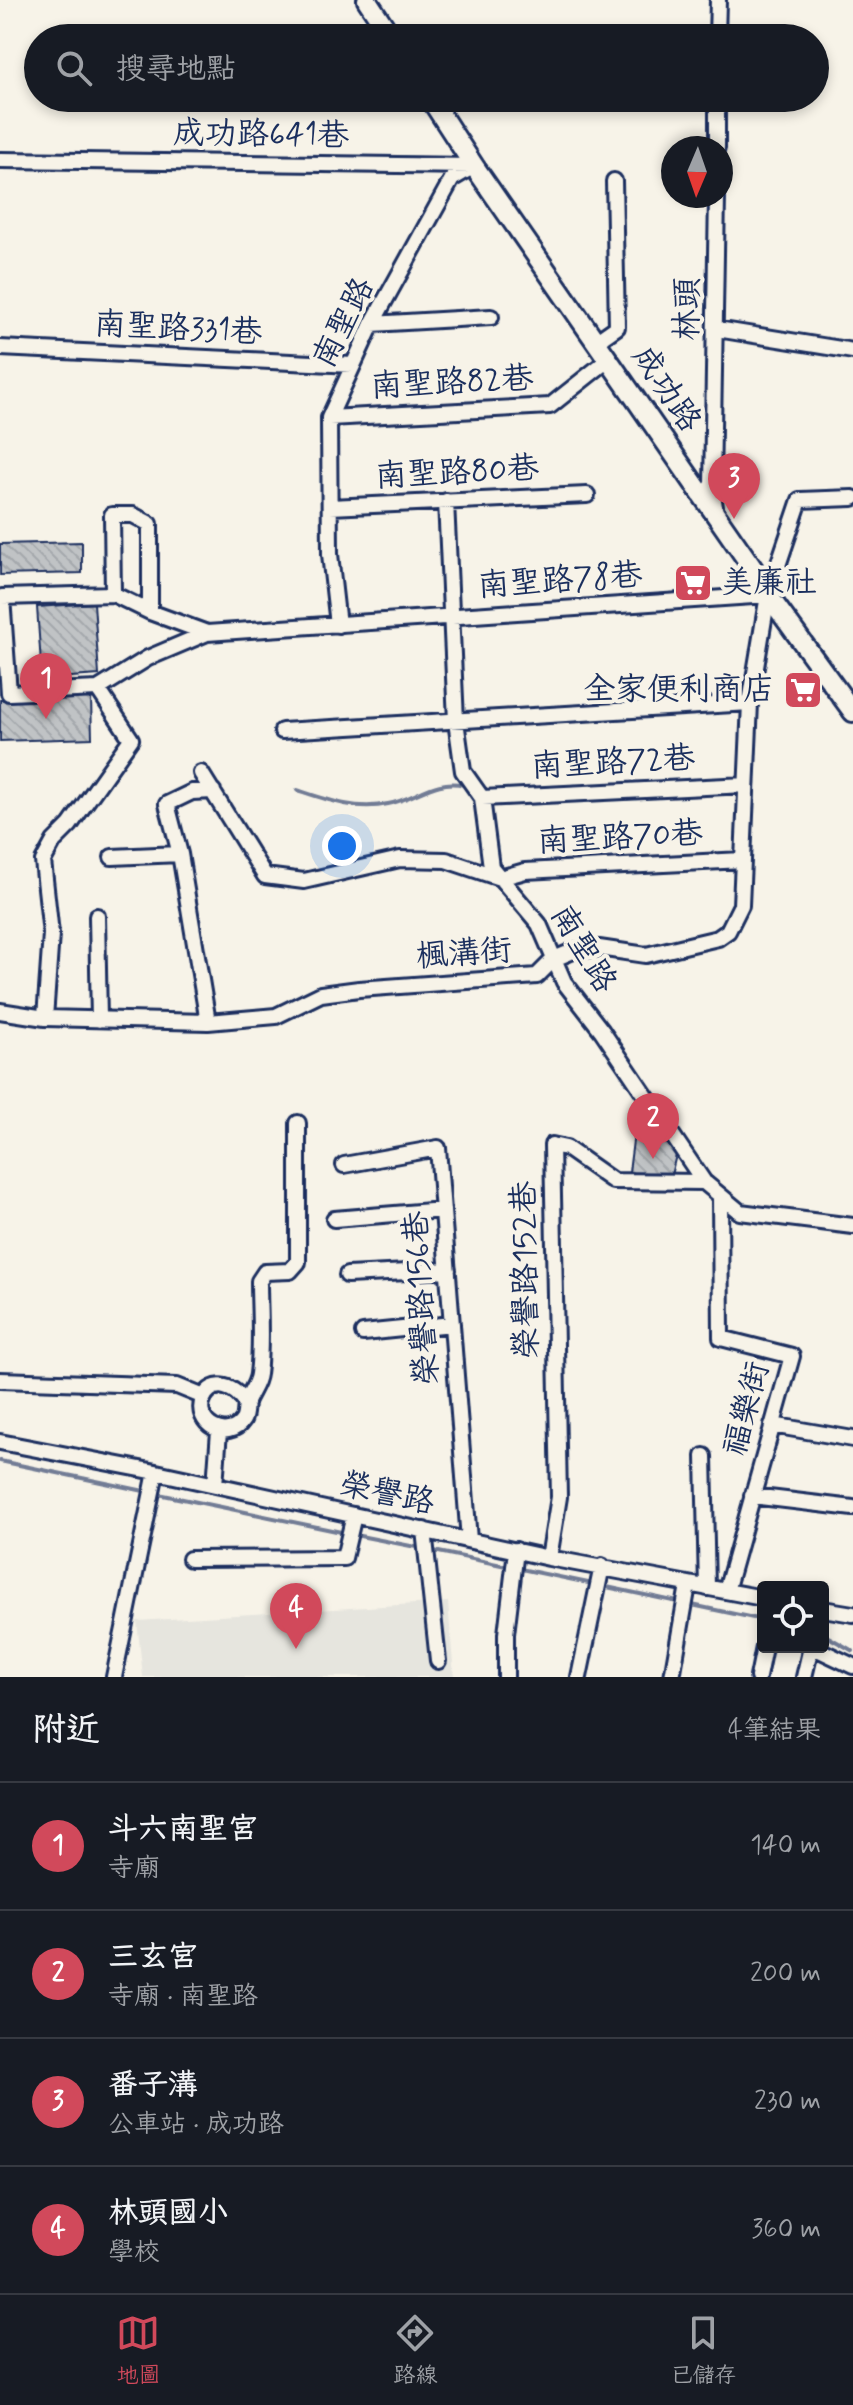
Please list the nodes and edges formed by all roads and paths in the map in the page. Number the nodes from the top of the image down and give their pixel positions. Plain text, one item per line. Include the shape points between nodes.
1 (367, 0) edge
2 (718, 0) edge
3 (383, 24) edge
4 (717, 24) edge
5 (439, 112) edge
6 (717, 112) edge
7 (717, 136) edge
8 (0, 160) edge
9 (474, 166) junction
10 (614, 181) dead end
11 (717, 208) edge
12 (491, 317) dead end
13 (372, 324) junction
14 (717, 329) junction
15 (597, 341) junction
16 (0, 348) edge
17 (853, 351) edge
18 (609, 359) junction
19 (353, 365) junction
20 (329, 418) junction
21 (587, 495) dead end
22 (853, 498) edge
23 (446, 501) junction
24 (330, 507) junction
25 (717, 518) junction
26 (113, 594) junction
27 (768, 595) junction
28 (150, 612) junction
29 (451, 616) junction
30 (338, 625) junction
31 (207, 633) junction
32 (98, 689) junction
33 (750, 703) junction
34 (853, 712) edge
35 (456, 721) junction
36 (282, 731) dead end
37 (201, 773) dead end
38 (746, 785) junction
39 (213, 791) junction
40 (482, 798) junction
41 (180, 854) junction
42 (112, 857) dead end
43 (743, 860) junction
44 (500, 878) junction
45 (97, 916) dead end
46 (554, 959) junction
47 (0, 1011) edge
48 (45, 1018) junction
49 (99, 1020) junction
50 (208, 1022) junction
51 (298, 1123) dead end
52 (344, 1165) dead end
53 (704, 1182) junction
54 (720, 1195) junction
55 (443, 1210) junction
56 (334, 1219) dead end
57 (853, 1226) edge
58 (448, 1270) junction
59 (347, 1275) dead end
60 (452, 1324) junction
61 (363, 1333) dead end
62 (0, 1380) edge
63 (204, 1397) junction
64 (246, 1404) junction
65 (772, 1425) junction
66 (219, 1431) junction
67 (853, 1439) edge
68 (0, 1442) edge
69 (704, 1456) dead end
70 (156, 1472) junction
71 (215, 1485) junction
72 (752, 1496) junction
73 (853, 1508) edge
74 (354, 1515) junction
75 (424, 1530) junction
76 (469, 1540) junction
77 (516, 1550) junction
78 (549, 1558) junction
79 (190, 1559) dead end
80 (602, 1566) junction
81 (688, 1585) junction
82 (707, 1588) junction
83 (726, 1591) junction
84 (757, 1597) edge
85 (829, 1610) edge
86 (853, 1614) edge
87 (763, 1653) edge
88 (810, 1653) edge
89 (825, 1653) edge
90 (438, 1661) dead end
91 (853, 1666) edge
92 (114, 1677) edge
93 (506, 1677) edge
94 (579, 1677) edge
95 (672, 1677) edge
96 (758, 1677) edge
97 (804, 1677) edge

1 - 3 main road
2 - 4 street
5 - 9 main road, 成功路
6 - 7 street
8 - 9 street, 成功路641巷
9 - 13 street, 南聖路 via 452,179
9 - 15 main road, 成功路
10 - 15 street via 617,327
11 - 14 street, 林頭
12 - 13 street
13 - 19 street, 南聖路
14 - 17 street
14 - 25 street, 林頭 via 712,487
15 - 18 main road, 成功路
16 - 19 street, 南聖路331巷
18 - 20 street, 南聖路82巷 via 550,406
18 - 25 main road, 成功路
19 - 20 street, 南聖路
20 - 24 street, 南聖路
21 - 23 street, 南聖路80巷
22 - 27 street, 楓溝街 via 800,500
23 - 24 street, 南聖路80巷
23 - 29 street, 南聖路
24 - 30 street, 南聖路
25 - 27 main road, 成功路
26 - 28 street
26 - 28 street via 112,515 133,515 150,524
26 - 32 street via 2,597 9,693
27 - 29 street, 南聖路78巷
27 - 33 street, 楓溝街
27 - 34 main road, 成功路
28 - 31 street
29 - 30 street, 南聖路78巷
29 - 35 street, 南聖路
30 - 31 street, 南聖路78巷
31 - 32 street via 148,658
32 - 48 street via 131,739 43,861 51,934
33 - 35 street
33 - 38 street, 楓溝街
35 - 36 street
35 - 40 street, 南聖路 via 463,771
37 - 39 street
38 - 40 street, 南聖路72巷
38 - 43 street, 楓溝街
39 - 41 street via 192,792 167,804
39 - 44 street via 265,876 304,881 400,859 446,860
40 - 44 street, 南聖路 via 491,867
41 - 42 street
41 - 50 street
43 - 44 street, 南聖路70巷 via 525,871
43 - 46 street, 楓溝街 via 741,905 728,931 718,938 646,955 599,948
44 - 46 street, 南聖路 via 539,924
45 - 49 street
46 - 50 street, 楓溝街 via 537,976 321,994 276,1016
46 - 53 street, 南聖路 via 564,982
47 - 48 street, 楓溝街
48 - 49 street, 楓溝街
49 - 50 street, 楓溝街
51 - 64 street via 298,1262 290,1271 265,1272 259,1281 258,1376
52 - 55 street, 榮譽路156巷 via 438,1148
53 - 54 street, 南聖路
53 - 78 street, 榮譽路152巷 via 613,1181 566,1148 552,1145 559,1497
54 - 57 street, 南聖路 via 740,1212
54 - 65 street, 福樂街 via 721,1338 792,1356
55 - 56 street
55 - 58 street, 榮譽路156巷
58 - 59 street
58 - 60 street, 榮譽路156巷
60 - 61 street
60 - 76 street, 榮譽路156巷
62 - 63 street via 177,1386
63 - 64 street via 227,1386
63 - 66 street via 201,1411 207,1424
64 - 66 street via 244,1418 234,1429
65 - 67 street
65 - 72 street, 福樂街
66 - 71 street
68 - 70 street, 榮譽路
69 - 82 street
70 - 71 street, 榮譽路
70 - 92 street
71 - 74 street, 榮譽路
72 - 73 street
72 - 83 street, 福樂街
74 - 75 street, 榮譽路
74 - 79 street via 344,1558
75 - 76 street, 榮譽路
75 - 90 street
76 - 77 street, 榮譽路
77 - 78 street, 榮譽路
77 - 93 street
78 - 80 street, 榮譽路
80 - 81 street, 榮譽路
80 - 94 street
81 - 82 street, 榮譽路
81 - 95 street
82 - 83 street, 榮譽路
83 - 84 street, 榮譽路
85 - 86 street
87 - 96 street
88 - 97 street
89 - 91 street

